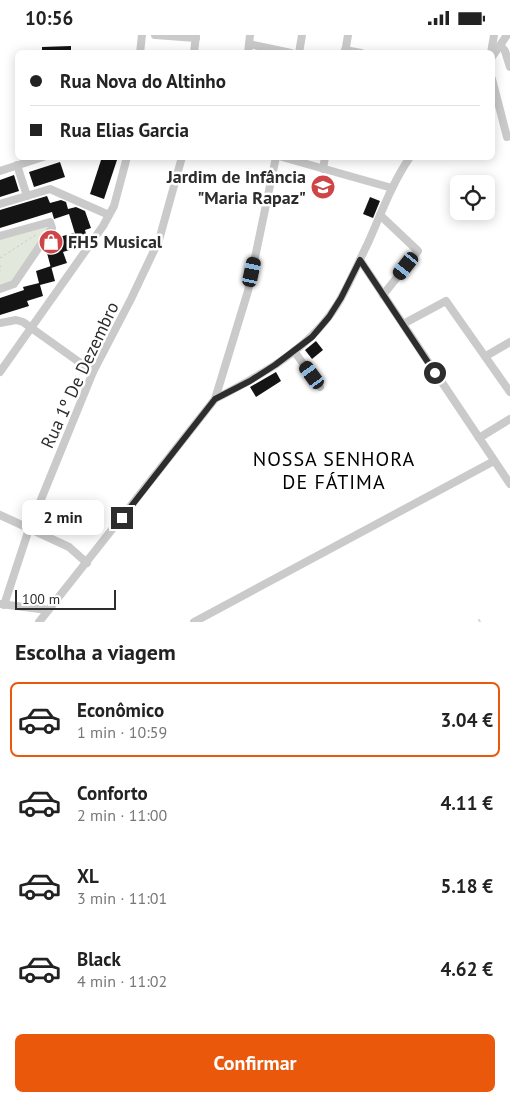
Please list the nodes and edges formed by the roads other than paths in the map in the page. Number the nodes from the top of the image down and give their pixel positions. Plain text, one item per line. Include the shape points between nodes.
1 (142, 35) edge
2 (155, 35) edge
3 (250, 35) edge
4 (302, 35) edge
5 (348, 35) edge
6 (494, 35) edge
7 (507, 35) edge
8 (196, 36) edge
9 (249, 44) junction
10 (501, 46) junction
11 (140, 50) edge
12 (194, 50) edge
13 (248, 50) edge
14 (277, 50) edge
15 (300, 50) edge
16 (345, 50) edge
17 (492, 50) edge
18 (495, 53) edge
19 (510, 67) edge
20 (495, 91) edge
21 (507, 137) dead end
22 (34, 160) edge
23 (126, 160) edge
24 (181, 160) edge
25 (275, 160) edge
26 (292, 160) edge
27 (324, 160) edge
28 (408, 160) edge
29 (18, 165) junction
30 (323, 169) junction
31 (0, 171) edge
32 (392, 188) junction
33 (26, 196) junction
34 (0, 204) edge
35 (109, 215) junction
36 (380, 215) junction
37 (0, 236) edge
38 (360, 260) junction
39 (0, 289) edge
40 (383, 295) junction
41 (0, 323) edge
42 (402, 325) junction
43 (31, 328) junction
44 (510, 342) edge
45 (294, 351) junction
46 (486, 356) junction
47 (2, 366) edge
48 (93, 372) junction
49 (320, 387) dead end
50 (510, 392) edge
51 (215, 399) junction
52 (510, 419) edge
53 (479, 438) junction
54 (494, 461) junction
55 (510, 484) edge
56 (0, 515) edge
57 (28, 529) junction
58 (87, 563) junction
59 (2, 604) edge
60 (48, 610) junction
61 (39, 622) edge
62 (194, 622) edge

1 - 11 street
2 - 8 street
3 - 9 street
4 - 15 street
5 - 16 street
6 - 17 street
7 - 10 street
8 - 12 street
9 - 13 street
9 - 14 street
10 - 18 street
10 - 19 street via 506,51
20 - 21 street
22 - 29 street
23 - 35 street
24 - 48 street, Rua 1º De Dezembro via 159,240
25 - 51 street via 248,291
26 - 30 street
27 - 30 street
28 - 32 street
29 - 31 street
29 - 33 street
30 - 32 street
32 - 36 street
33 - 34 street
33 - 35 street via 50,189
35 - 43 street
36 - 38 street
36 - 40 street via 418,251
37 - 39 street via 50,222 52,228 14,284
38 - 40 street
38 - 45 street via 329,317 312,337
40 - 42 street
41 - 43 street via 16,320
42 - 46 street via 446,301
42 - 53 street
43 - 47 street
43 - 48 street
44 - 46 street
45 - 49 street
45 - 51 street via 250,381
46 - 50 street
48 - 57 street, Rua 1º De Dezembro
51 - 58 street
52 - 53 street
53 - 54 street
54 - 55 street
54 - 62 street
56 - 57 street
57 - 58 street via 69,547
57 - 59 street, Rua 1º De Dezembro
58 - 60 street
59 - 60 street
60 - 61 street

